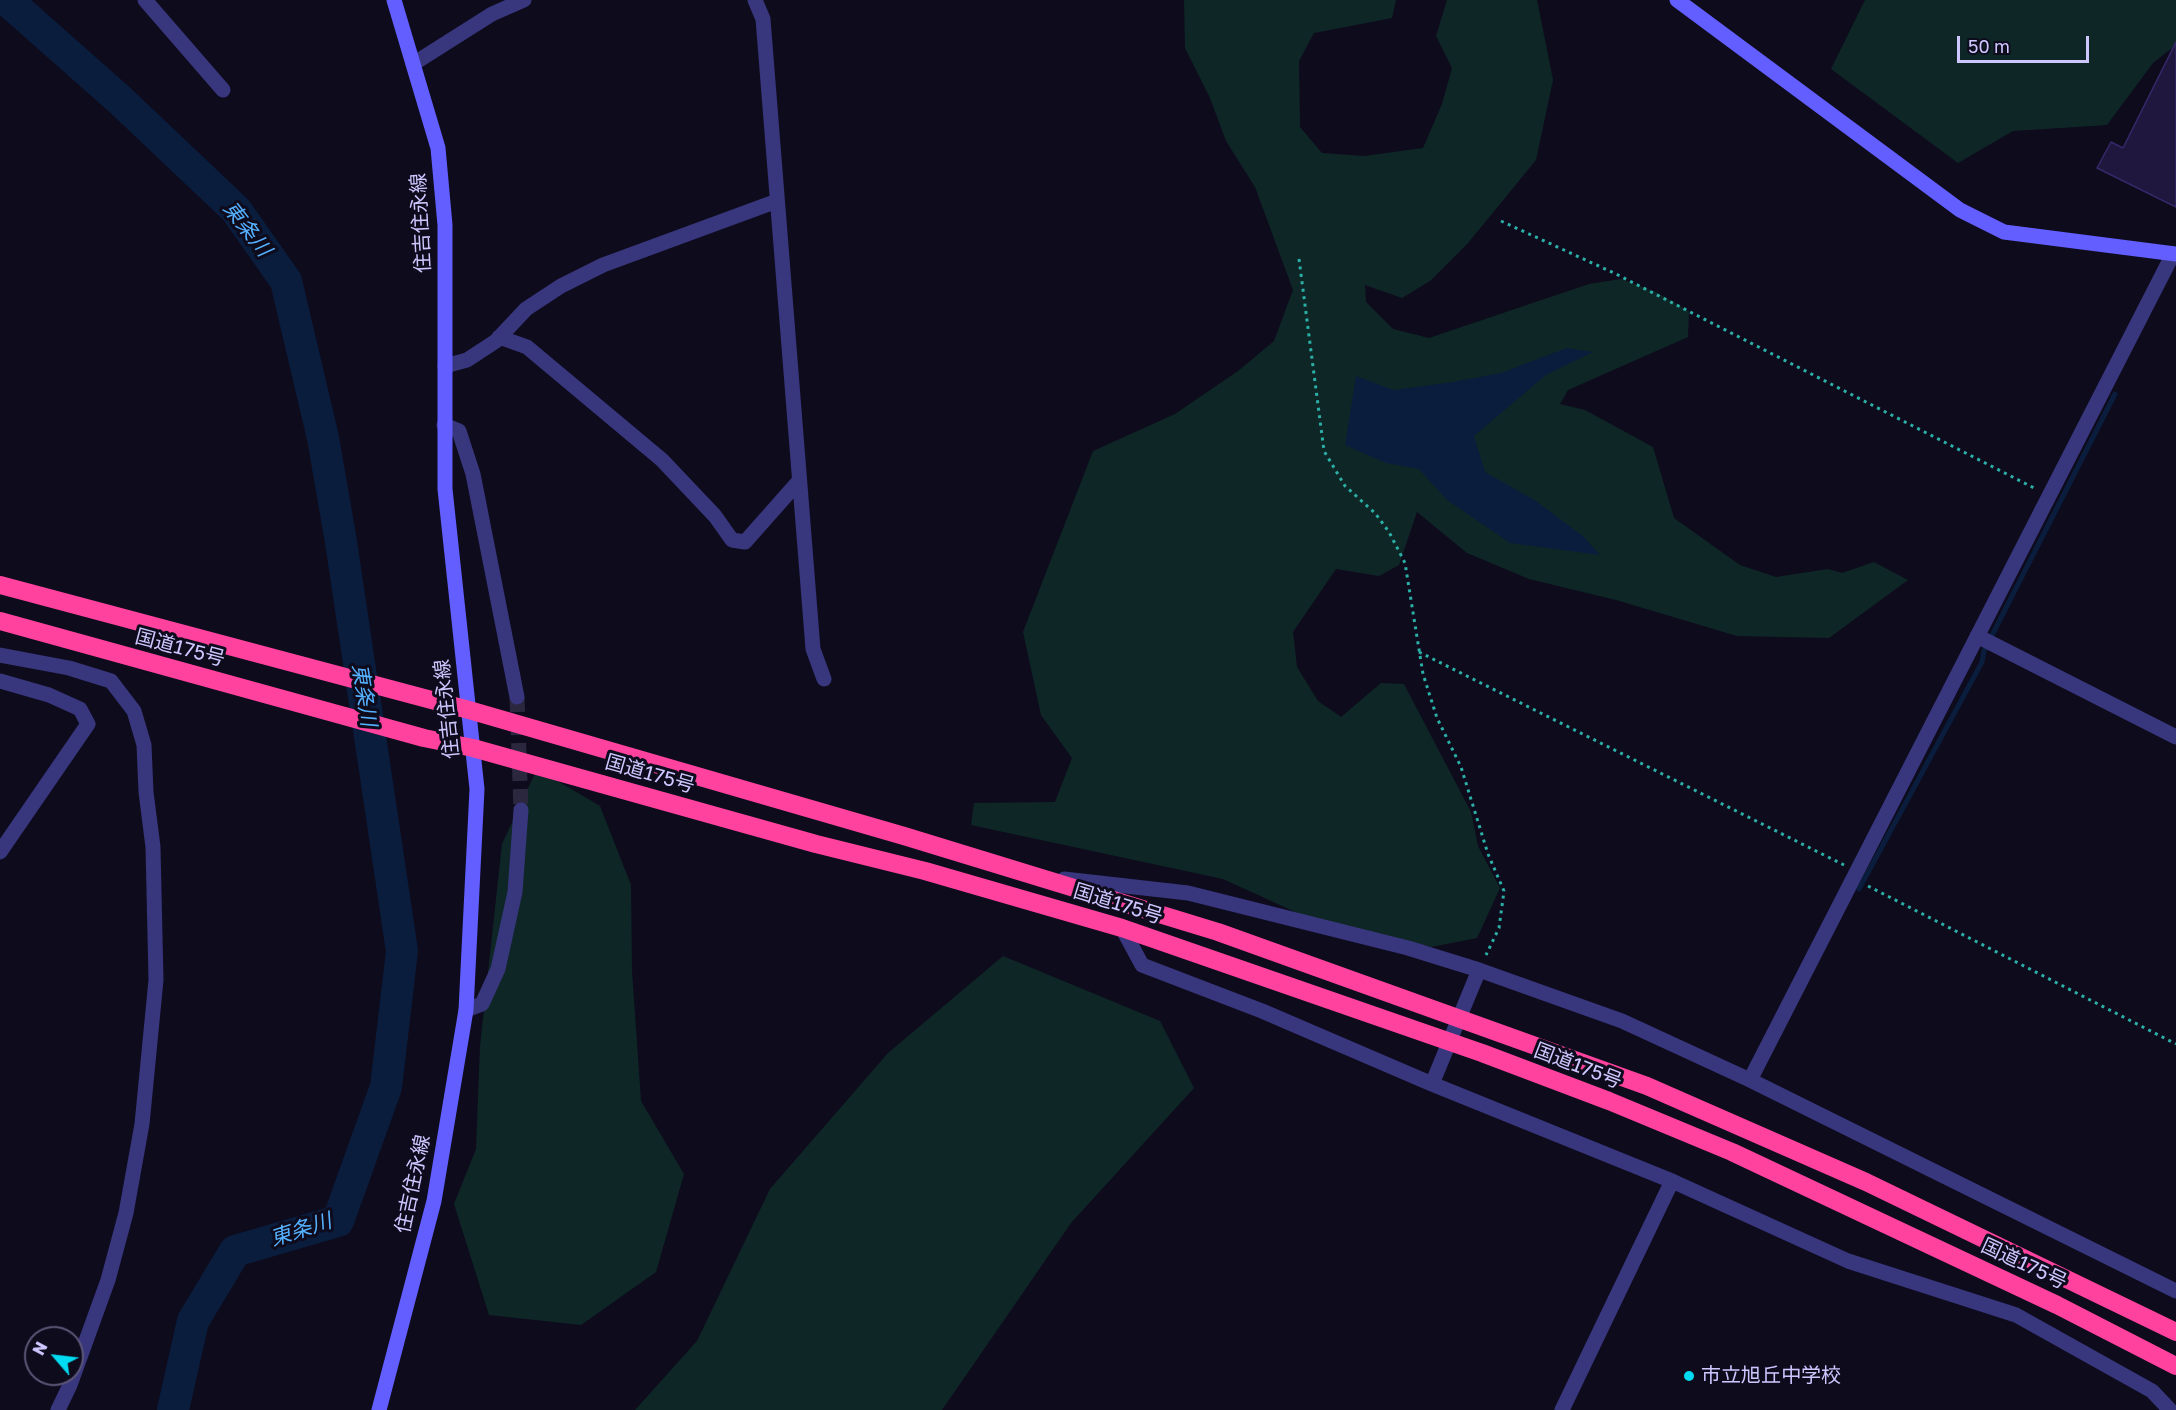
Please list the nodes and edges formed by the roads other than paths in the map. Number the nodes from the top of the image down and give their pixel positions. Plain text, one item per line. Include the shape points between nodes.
1 (145, 0) edge
2 (394, 0) edge
3 (524, 0) edge
4 (755, 0) edge
5 (1677, 0) edge
6 (413, 64) junction
7 (223, 90) dead end
8 (777, 201) junction
9 (2175, 254) edge
10 (499, 338) junction
11 (445, 366) junction
12 (444, 425) junction
13 (799, 481) junction
14 (0, 585) edge
15 (0, 621) edge
16 (1977, 636) junction
17 (0, 655) edge
18 (824, 680) dead end
19 (0, 681) edge
20 (518, 697) tunnel mouth
21 (469, 710) junction
22 (2176, 737) edge
23 (473, 748) junction
24 (520, 810) tunnel mouth
25 (0, 852) edge
26 (1028, 875) junction
27 (1122, 928) junction
28 (1476, 977) junction
29 (466, 1010) junction
30 (1750, 1080) junction
31 (1432, 1084) junction
32 (1672, 1181) junction
33 (2176, 1291) edge
34 (2176, 1332) edge
35 (2176, 1366) edge
36 (58, 1410) edge
37 (379, 1410) edge
38 (1562, 1410) edge
39 (2170, 1410) edge

1 - 7 street
2 - 6 main road, 住吉住永線
3 - 6 street via 492,14
4 - 8 street via 763,19
5 - 9 main road via 1960,210 2004,232
6 - 11 main road, 住吉住永線 via 438,148 445,225
8 - 10 street via 603,265 526,309
8 - 13 street
9 - 16 street
10 - 11 street via 467,360
10 - 13 street via 527,347 662,460 715,516 732,540 745,542
11 - 12 main road, 住吉住永線
12 - 20 street via 459,431 473,474
12 - 21 main road, 住吉住永線 via 445,489
13 - 18 street via 813,649
14 - 21 highway, 国道175号
15 - 23 highway, 国道175号 via 424,738
16 - 22 street
16 - 30 street
17 - 36 street via 69,668 111,681 134,711 144,745 153,847 156,980 142,1124 126,1213 108,1280
19 - 25 street via 80,709 88,724
21 - 23 main road, 住吉住永線
21 - 26 highway, 国道175号
23 - 27 highway, 国道175号
23 - 29 main road, 住吉住永線 via 477,789
24 - 29 street via 515,892 498,969 482,1004
26 - 28 street via 1188,893 1408,948
26 - 34 highway, 国道175号 via 1218,932 1647,1086 1866,1182
27 - 31 street via 1142,965
27 - 35 highway, 国道175号 via 1482,1053 1640,1113 2047,1300
28 - 30 street via 1622,1021
28 - 31 street
29 - 37 main road, 住吉住永線 via 434,1201
30 - 33 street
31 - 32 street
32 - 38 street
32 - 39 street via 1848,1261 2016,1315 2152,1391

